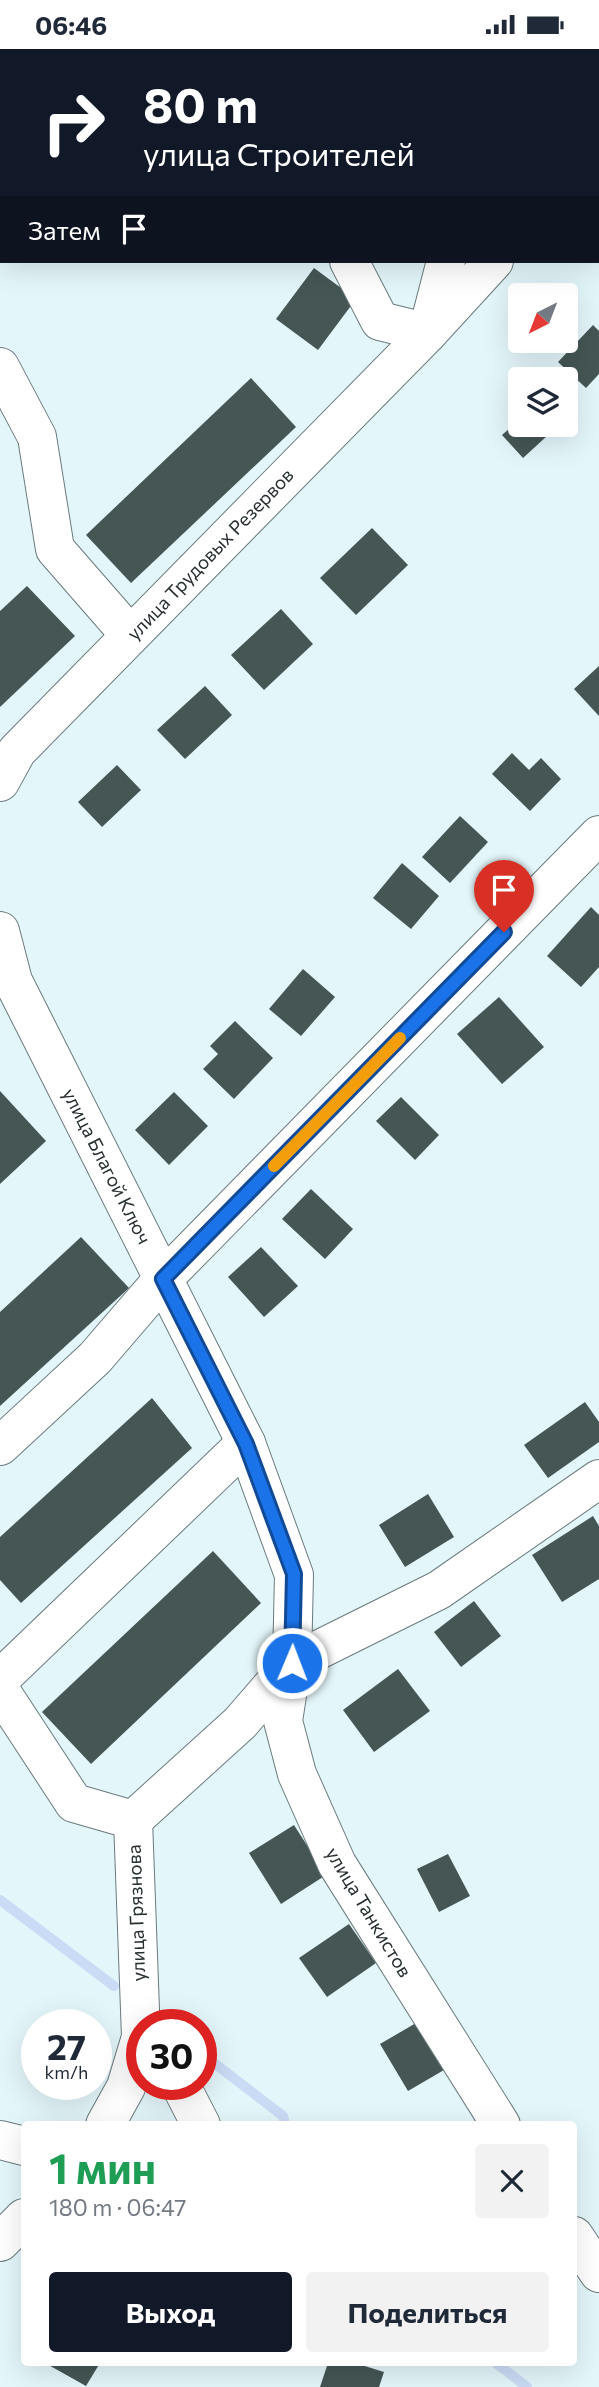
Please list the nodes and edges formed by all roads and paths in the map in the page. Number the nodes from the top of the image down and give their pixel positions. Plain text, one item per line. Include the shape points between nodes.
1 (350, 263) edge
2 (446, 263) edge
3 (492, 263) edge
4 (428, 333) junction
5 (0, 367) edge
6 (130, 635) junction
7 (0, 782) edge
8 (599, 835) edge
9 (0, 931) edge
10 (7, 989) edge
11 (163, 1279) junction
12 (246, 1444) junction
13 (0, 1445) edge
14 (599, 1479) edge
15 (292, 1663) junction
16 (0, 1679) edge
17 (0, 1690) edge
18 (132, 1821) junction
19 (141, 2009) edge
20 (126, 2087) edge
21 (188, 2100) edge
22 (107, 2121) edge
23 (199, 2121) edge
24 (498, 2121) edge
25 (0, 2140) edge
26 (21, 2144) edge
27 (21, 2221) edge
28 (577, 2240) edge
29 (0, 2242) edge
30 (599, 2273) edge

1 - 4 street via 380,321
2 - 4 street
3 - 4 street, улица Трудовых Резервов
4 - 6 street, улица Трудовых Резервов
5 - 6 street via 37,437 55,549
6 - 7 street, улица Трудовых Резервов via 17,751
8 - 11 street
9 - 10 street, улица Благой Ключ
10 - 11 street, улица Благой Ключ
11 - 12 street, улица Благой Ключ
11 - 13 street via 94,1358
12 - 15 street, улица Благой Ключ via 294,1574
12 - 16 street
14 - 15 street via 439,1591
15 - 18 street via 240,1723
15 - 24 street, улица Танкистов via 283,1721 297,1774 337,1864
17 - 18 street via 74,1803
18 - 19 street, улица Грязнова
20 - 22 street, улица Грязнова
21 - 23 street
25 - 26 street
27 - 29 street
28 - 30 street

